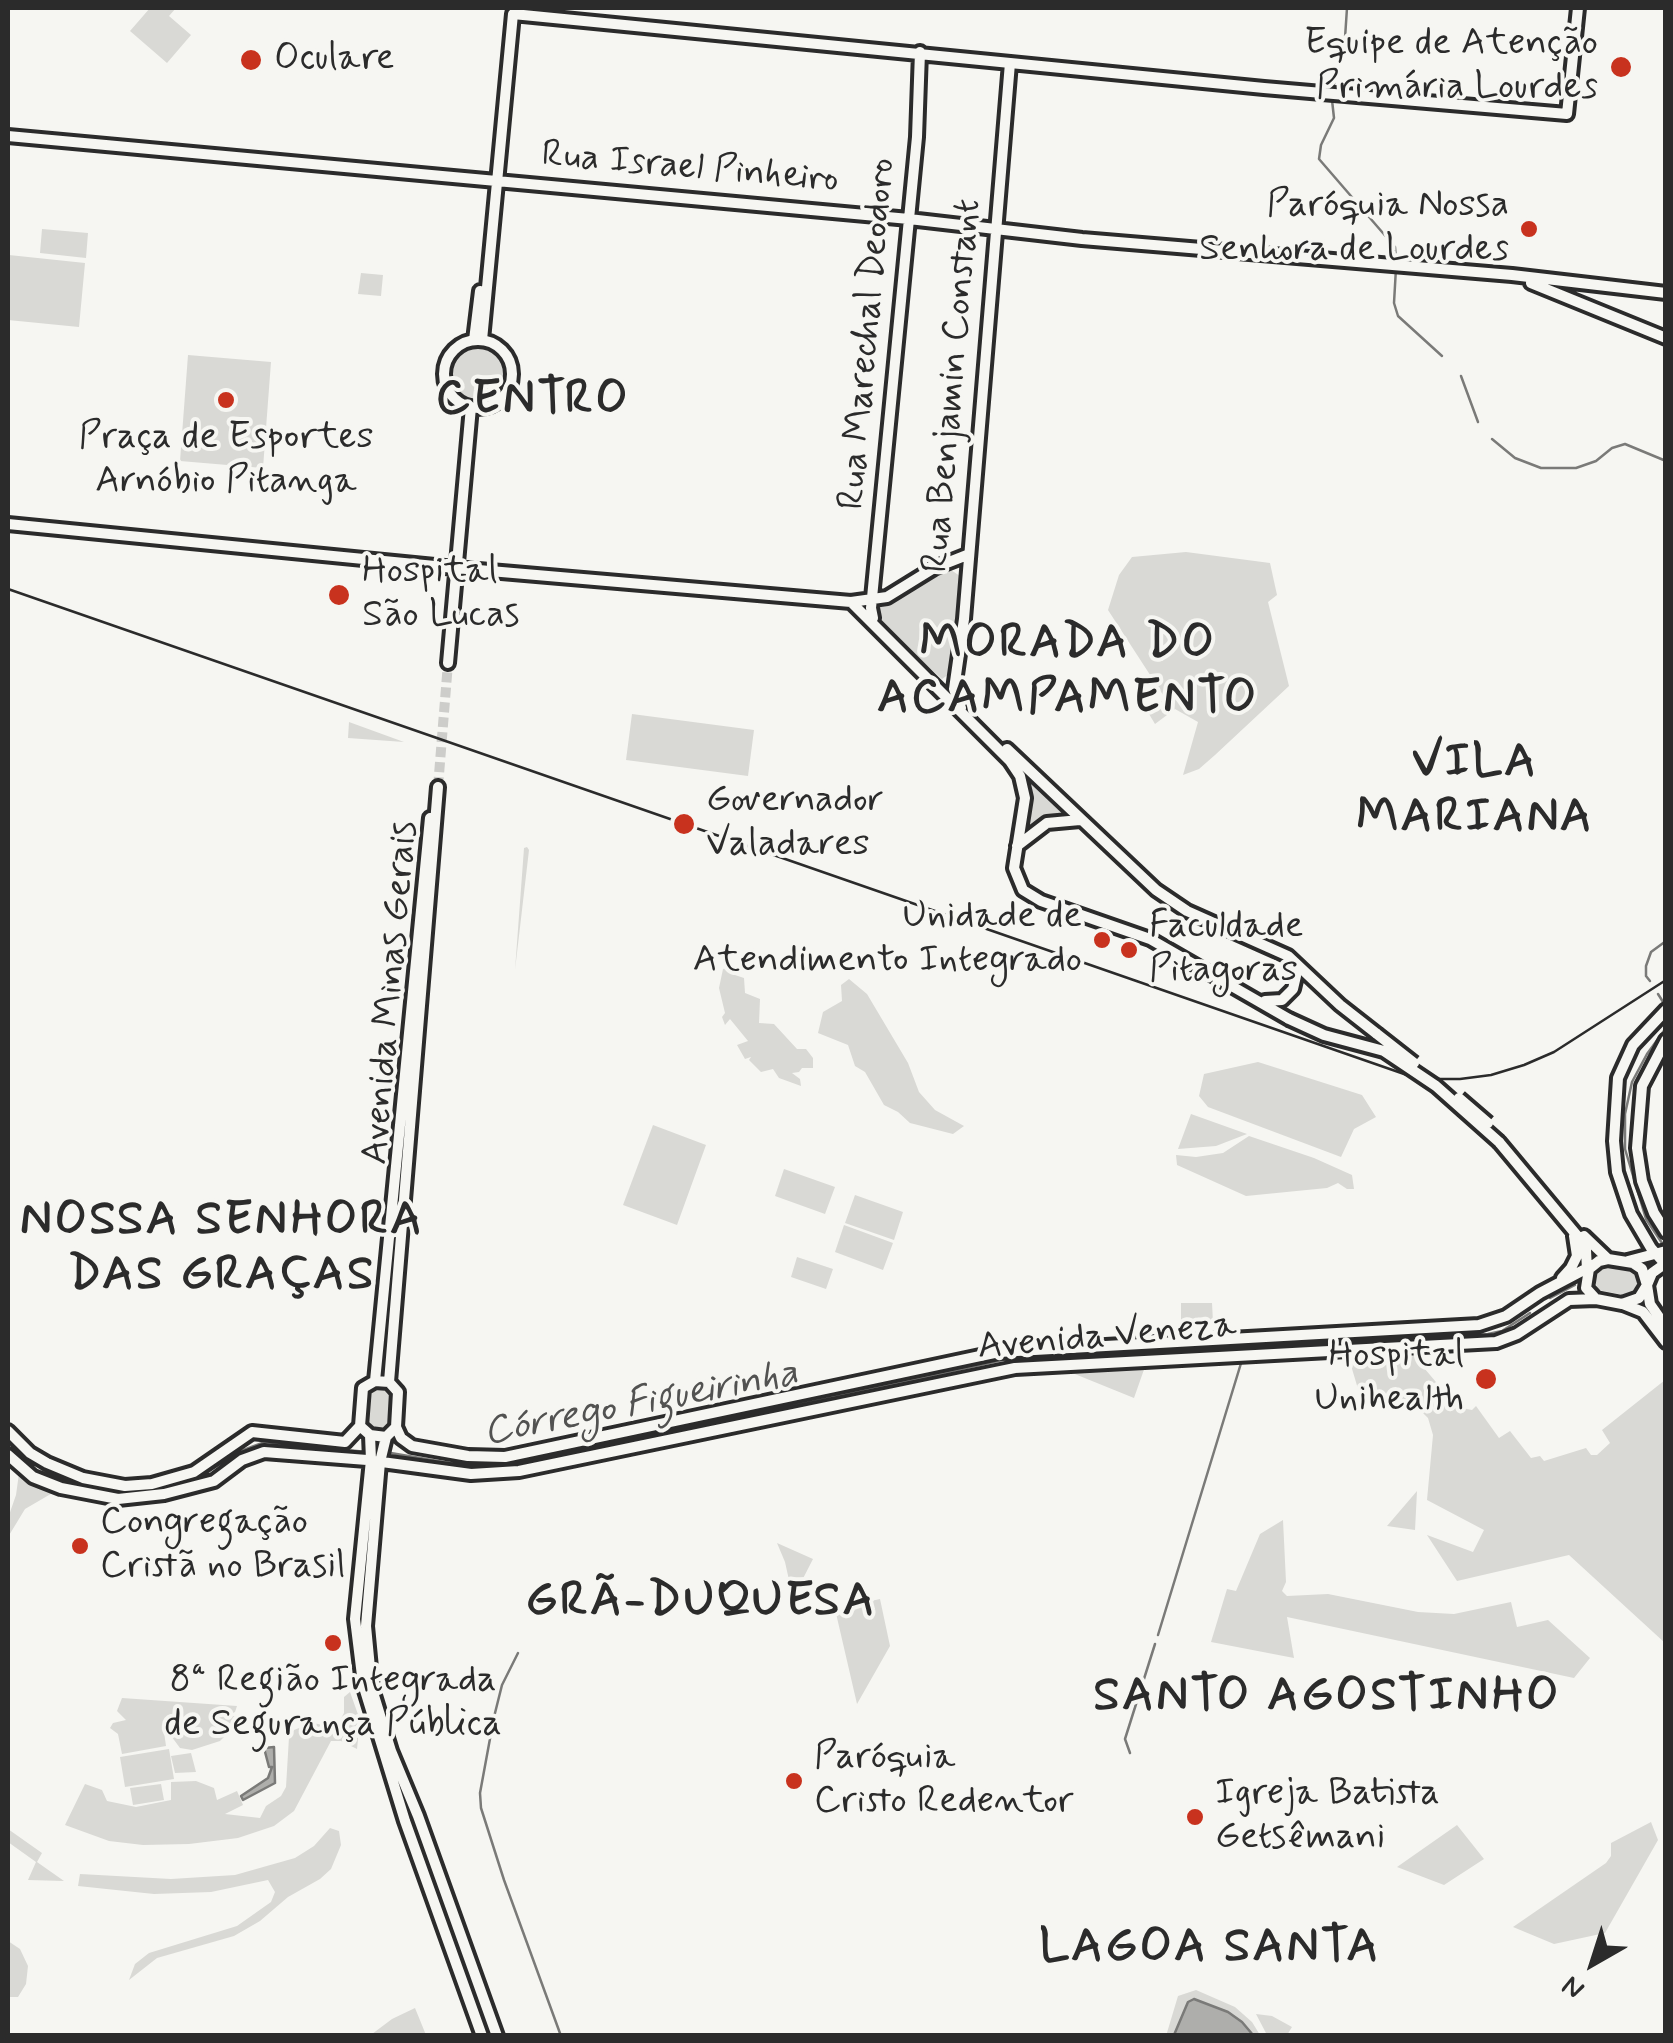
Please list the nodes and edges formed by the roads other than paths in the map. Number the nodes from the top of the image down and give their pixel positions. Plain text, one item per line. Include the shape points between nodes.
1 (1578, 8) edge
2 (920, 52) junction
3 (1010, 63) junction
4 (8, 136) edge
5 (494, 182) junction
6 (909, 220) junction
7 (997, 228) junction
8 (1573, 291) junction
9 (1666, 293) edge
10 (1666, 338) edge
11 (478, 340) junction
12 (475, 407) junction
13 (8, 524) edge
14 (967, 555) junction
15 (934, 568) junction
16 (458, 569) junction
17 (966, 592) junction
18 (851, 602) junction
19 (872, 602) junction
20 (876, 627) junction
21 (449, 661) tunnel mouth
22 (956, 670) junction
23 (927, 679) junction
24 (1081, 820) junction
25 (1018, 846) junction
26 (1288, 956) junction
27 (1259, 1000) junction
28 (1666, 1010) edge
29 (1666, 1040) edge
30 (1501, 1140) junction
31 (1546, 1196) junction
32 (1666, 1232) edge
33 (1663, 1258) edge
34 (1608, 1260) junction
35 (1627, 1262) junction
36 (1590, 1269) junction
37 (1647, 1285) junction
38 (1540, 1293) junction
39 (1596, 1298) junction
40 (1622, 1304) junction
41 (1542, 1316) junction
42 (1666, 1327) edge
43 (1666, 1342) edge
44 (376, 1381) junction
45 (389, 1382) junction
46 (396, 1427) junction
47 (8, 1430) edge
48 (374, 1438) junction
49 (8, 1455) edge
50 (376, 1461) junction
51 (482, 2036) edge
52 (497, 2036) edge

1 - 3 main road via 1567,114
2 - 3 main road
2 - 5 main road via 510,13
2 - 6 main road, Rua Marechal Deodoro
3 - 7 main road, Rua Benjamin Constant
4 - 5 main road, Rua Israel Pinheiro
5 - 6 main road, Rua Israel Pinheiro
5 - 11 main road
6 - 7 main road, Rua Israel Pinheiro
6 - 19 main road, Rua Marechal Deodoro
7 - 8 main road, Rua Israel Pinheiro via 1512,275
7 - 14 main road, Rua Benjamin Constant
8 - 9 main road
8 - 10 main road via 1589,306
11 - 12 main road via 455,348 444,375 452,396
11 - 12 main road via 504,353 512,377 498,401
12 - 16 main road
13 - 16 main road
14 - 15 main road
14 - 17 main road, Rua Benjamin Constant
15 - 17 main road via 958,570
15 - 19 main road
16 - 18 main road
16 - 21 main road
17 - 22 main road, Rua Benjamin Constant
18 - 19 main road
18 - 20 main road
19 - 20 main road, Rua Marechal Deodoro
20 - 23 main road
22 - 23 main road via 942,682
22 - 24 main road, Rua Benjamin Constant via 955,698 963,710
23 - 25 main road via 1020,776 1025,798
24 - 25 main road via 1047,823
24 - 26 main road via 1174,904
25 - 27 main road via 1015,876 1027,894 1150,938
26 - 27 main road via 1296,976 1290,994 1277,1002
26 - 30 main road, bridge via 1472,1108
27 - 30 main road, bridge via 1324,1036 1384,1051
28 - 33 main road via 1628,1054 1614,1120 1617,1172 1631,1214
29 - 32 main road via 1642,1086 1637,1148 1642,1181
30 - 31 main road
30 - 34 main road
31 - 36 main road via 1584,1246
31 - 38 main road via 1573,1235 1577,1256
33 - 35 main road
33 - 37 main road
34 - 35 main road
34 - 36 main road
35 - 37 main road via 1642,1269
36 - 38 main road, Avenida Veneza
36 - 39 main road via 1586,1288
37 - 40 main road via 1639,1298
37 - 42 main road via 1650,1304
38 - 41 main road
38 - 46 main road, Avenida Veneza via 1479,1325 999,1352 518,1455 418,1447
39 - 40 main road
39 - 41 main road, Avenida Veneza via 1569,1300
40 - 43 main road via 1643,1312
41 - 50 main road, Avenida Veneza via 1506,1339 1477,1345 1015,1368 518,1471 471,1474
44 - 45 main road
44 - 45 main road, Avenida Minas Gerais via 436,787
44 - 48 main road, Avenida Minas Gerais via 363,1388
45 - 46 main road, Avenida Minas Gerais via 398,1392
46 - 48 main road
47 - 48 main road via 47,1463 124,1486 194,1472 252,1432 345,1442
48 - 50 main road
49 - 50 main road, Avenida Veneza via 48,1483 118,1498 214,1481 258,1453
50 - 51 main road via 355,1616 363,1684
50 - 52 main road via 366,1626 372,1689

